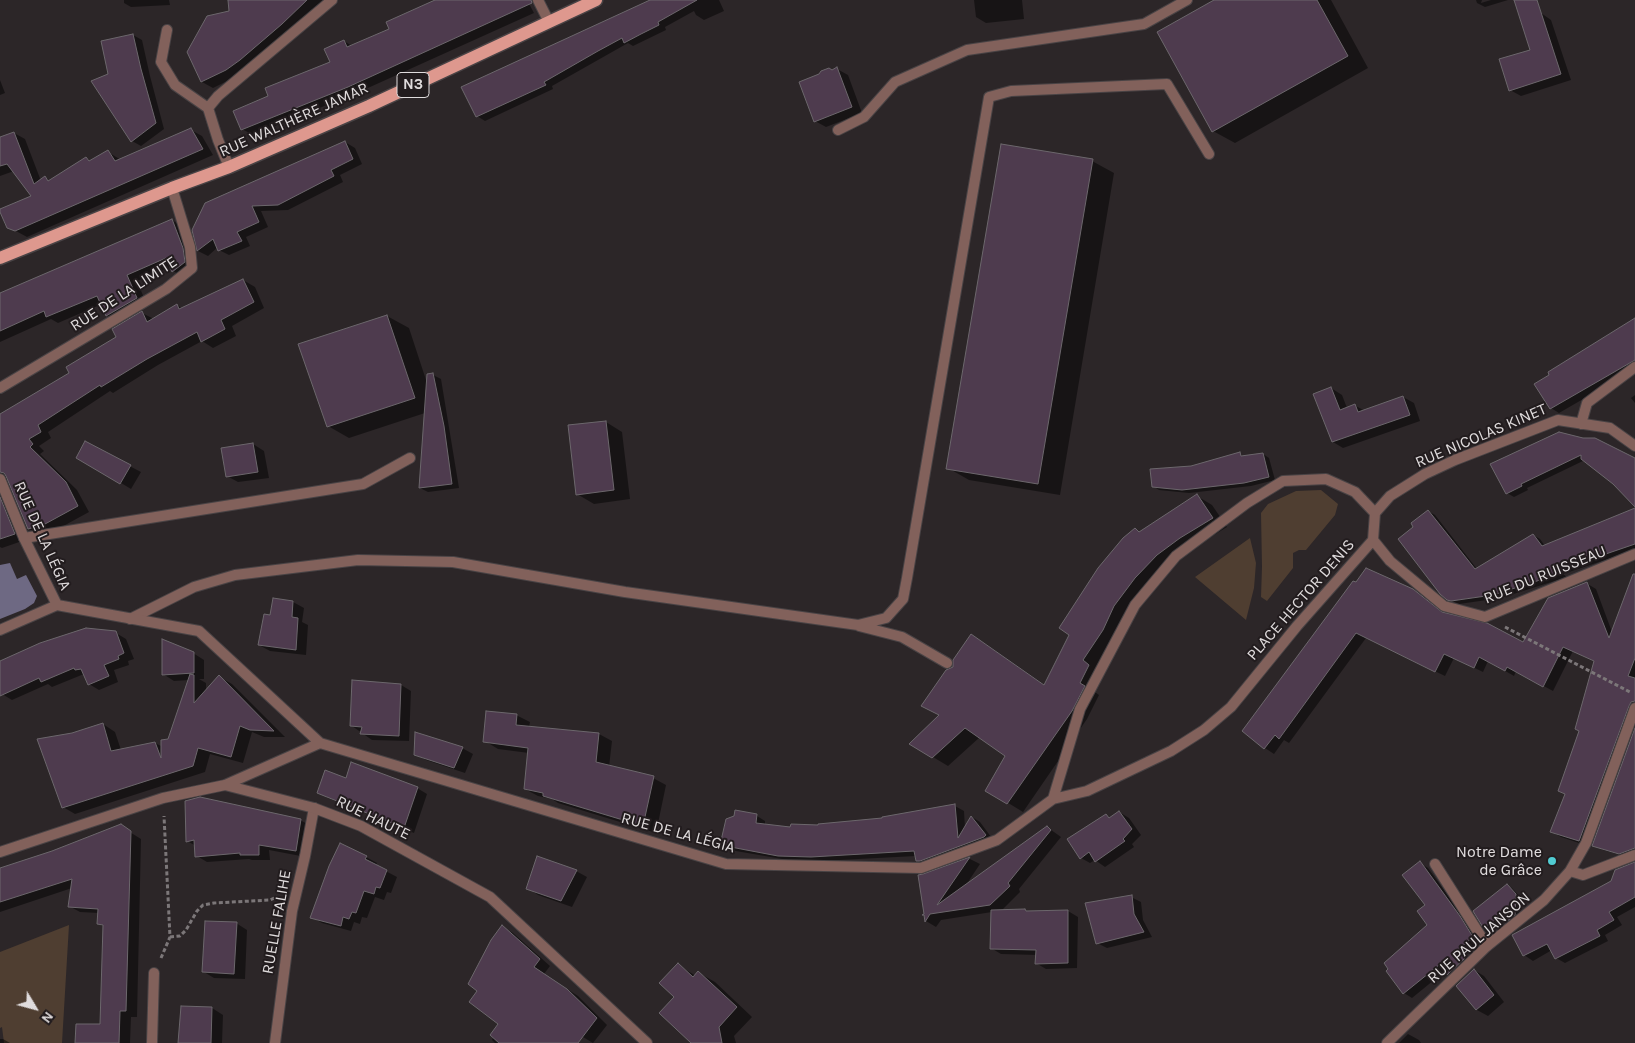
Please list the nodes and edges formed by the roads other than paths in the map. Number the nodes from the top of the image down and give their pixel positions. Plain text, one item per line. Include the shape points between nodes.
1 (332, 0) edge
2 (538, 0) edge
3 (596, 0) edge
4 (1187, 0) edge
5 (549, 22) junction
6 (167, 30) dead end
7 (208, 108) junction
8 (838, 130) dead end
9 (1209, 154) dead end
10 (229, 167) junction
11 (172, 188) junction
12 (0, 258) edge
13 (1635, 367) edge
14 (0, 388) edge
15 (1581, 424) junction
16 (1635, 446) edge
17 (410, 458) dead end
18 (0, 479) edge
19 (1374, 513) junction
20 (24, 538) junction
21 (1373, 540) junction
22 (1635, 554) edge
23 (57, 605) junction
24 (130, 619) junction
25 (858, 625) junction
26 (0, 630) edge
27 (947, 663) dead end
28 (1635, 708) edge
29 (1633, 721) edge
30 (320, 743) junction
31 (225, 785) junction
32 (1053, 799) junction
33 (314, 808) junction
34 (0, 852) edge
35 (1635, 855) edge
36 (1435, 864) dead end
37 (1570, 871) junction
38 (1487, 946) junction
39 (154, 973) road end
40 (152, 1043) edge
41 (275, 1043) edge
42 (647, 1043) edge
43 (1387, 1043) edge

1 - 7 street
2 - 5 street
3 - 5 main road, RUE WALTHÈRE JAMAR / N3
4 - 8 street via 1144,24 966,50 895,82 864,117
5 - 10 main road, RUE WALTHÈRE JAMAR / N3
6 - 7 street via 161,62 175,85
7 - 10 street
9 - 25 street via 1167,84 1011,91 989,97 903,599 886,618
10 - 11 main road, RUE WALTHÈRE JAMAR / N3
11 - 12 main road, RUE WALTHÈRE JAMAR / N3
11 - 14 street, RUE DE LA LIMITE via 190,247 192,268 166,289
13 - 15 street via 1588,403
15 - 16 street, RUE NICOLAS KINET via 1610,428
15 - 19 street, RUE NICOLAS KINET via 1558,420 1455,460 1390,496
17 - 20 street via 362,484
18 - 20 street, RUE DE LA LÉGIA
19 - 21 street, PLACE HECTOR DENIS
19 - 32 street via 1355,492 1326,479 1283,481 1247,503 1176,556 1135,605 1080,709
20 - 23 street, RUE DE LA LÉGIA
21 - 22 street, RUE DU RUISSEAU via 1390,561 1444,606 1485,617
21 - 32 street, PLACE HECTOR DENIS via 1231,707 1204,730 1171,751 1087,791
23 - 24 street
23 - 26 street
24 - 25 street via 194,587 235,575 358,560 453,562 624,592
24 - 30 street via 199,632
25 - 27 street via 902,637
28 - 29 street, RUE PAUL JANSON
29 - 37 street, RUE PAUL JANSON via 1586,844
30 - 31 street
30 - 32 street, RUE DE LA LÉGIA via 726,864 921,868 997,840
31 - 33 street, RUE HAUTE
31 - 34 street, RUE HAUTE via 162,798
33 - 41 street, RUELLE FALIHE via 292,911
33 - 42 street, RUE HAUTE via 361,826 490,898
35 - 37 street via 1583,875
36 - 38 street
37 - 38 street, RUE PAUL JANSON via 1544,900
38 - 43 street, RUE PAUL JANSON
39 - 40 street

